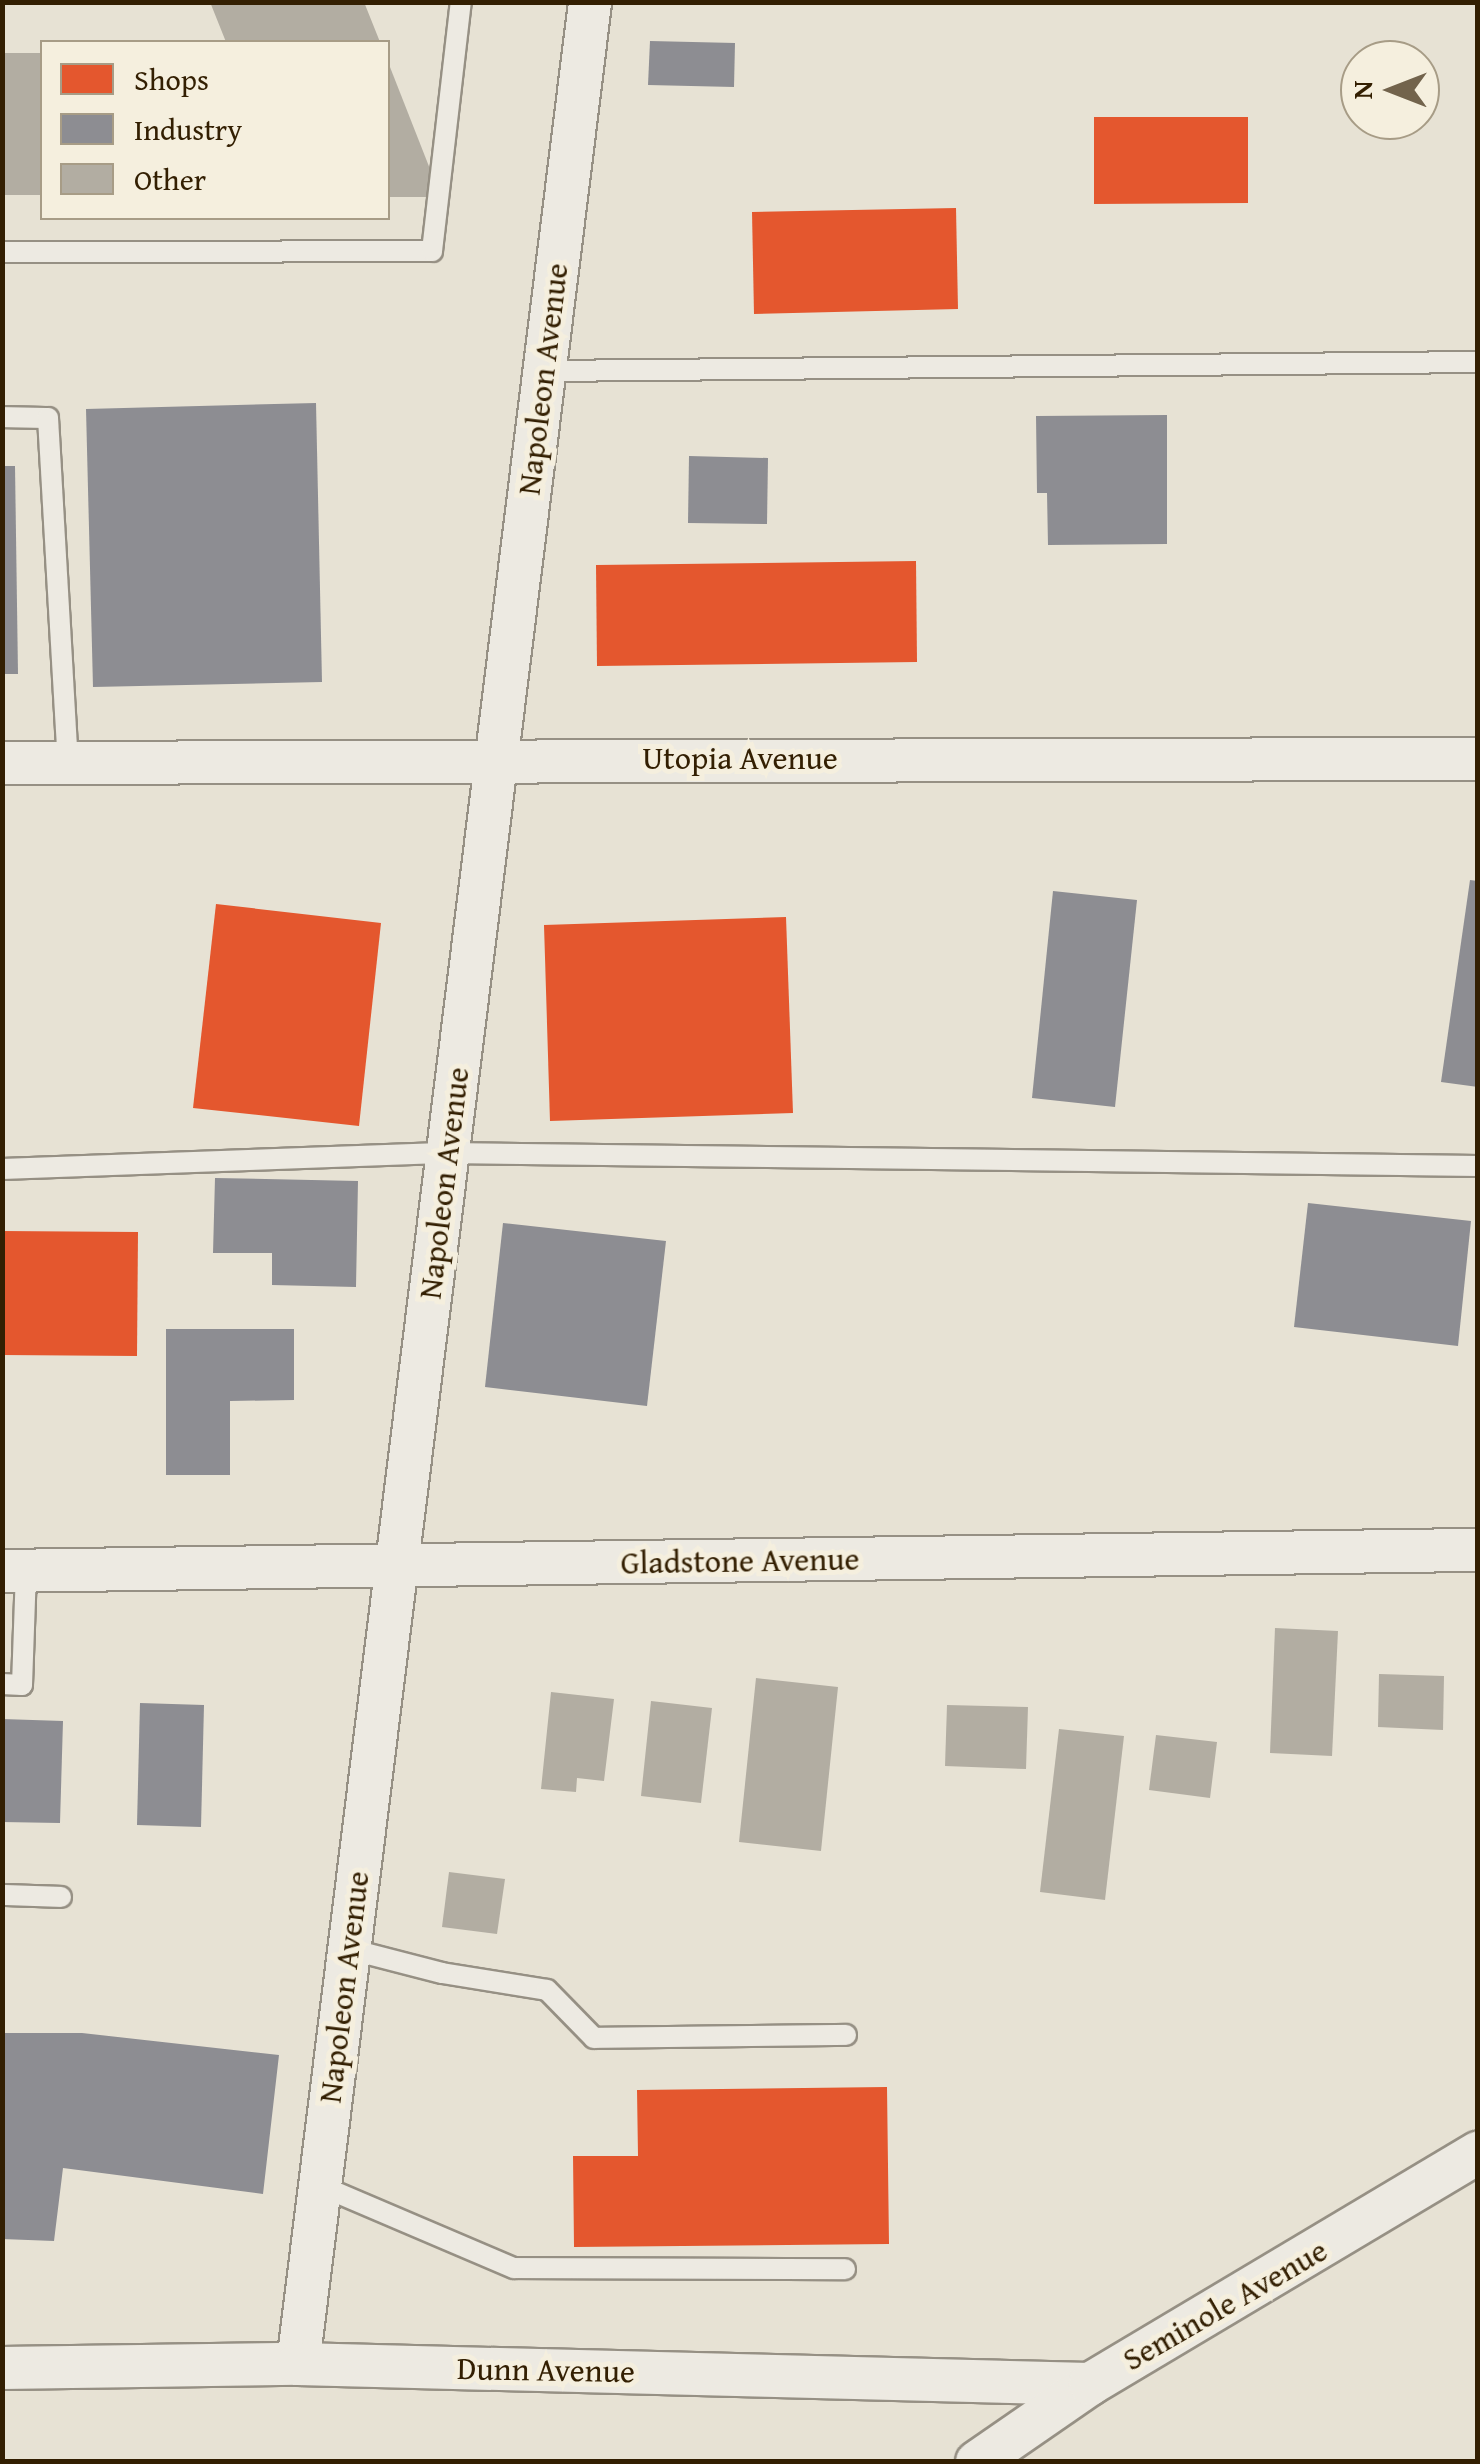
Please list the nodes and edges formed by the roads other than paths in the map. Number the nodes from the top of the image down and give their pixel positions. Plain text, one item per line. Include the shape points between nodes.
1 (460, 2) edge
2 (590, 2) edge
3 (2, 252) edge
4 (1478, 362) edge
5 (544, 370) junction
6 (2, 417) edge
7 (496, 758) junction
8 (1478, 759) edge
9 (68, 762) junction
10 (2, 763) edge
11 (448, 1153) junction
12 (1478, 1166) edge
13 (2, 1170) edge
14 (1478, 1550) edge
15 (396, 1566) junction
16 (14, 1571) edge
17 (2, 1684) edge
18 (2, 1894) edge
19 (61, 1897) dead end
20 (349, 1949) junction
21 (846, 2035) dead end
22 (1478, 2153) edge
23 (320, 2186) junction
24 (845, 2269) dead end
25 (298, 2364) junction
26 (2, 2368) edge
27 (1090, 2384) junction
28 (976, 2462) edge

1 - 3 lane via 432,251
2 - 5 street, Napoleon Avenue
4 - 5 lane
5 - 7 street, Napoleon Avenue
6 - 9 lane via 48,418
7 - 8 street, Utopia Avenue
7 - 9 street, Utopia Avenue
7 - 11 street, Napoleon Avenue
9 - 10 street, Utopia Avenue
11 - 12 lane
11 - 13 lane
11 - 15 street, Napoleon Avenue
14 - 15 street, Gladstone Avenue
15 - 16 street, Gladstone Avenue
15 - 20 street, Napoleon Avenue
16 - 17 lane via 22,1685
18 - 19 lane
20 - 21 lane via 547,1990 594,2038
20 - 23 street, Napoleon Avenue
22 - 27 street, Seminole Avenue
23 - 24 lane via 514,2268
23 - 25 street, Napoleon Avenue
25 - 26 street, Dunn Avenue
25 - 27 street, Dunn Avenue
27 - 28 street, Seminole Avenue

